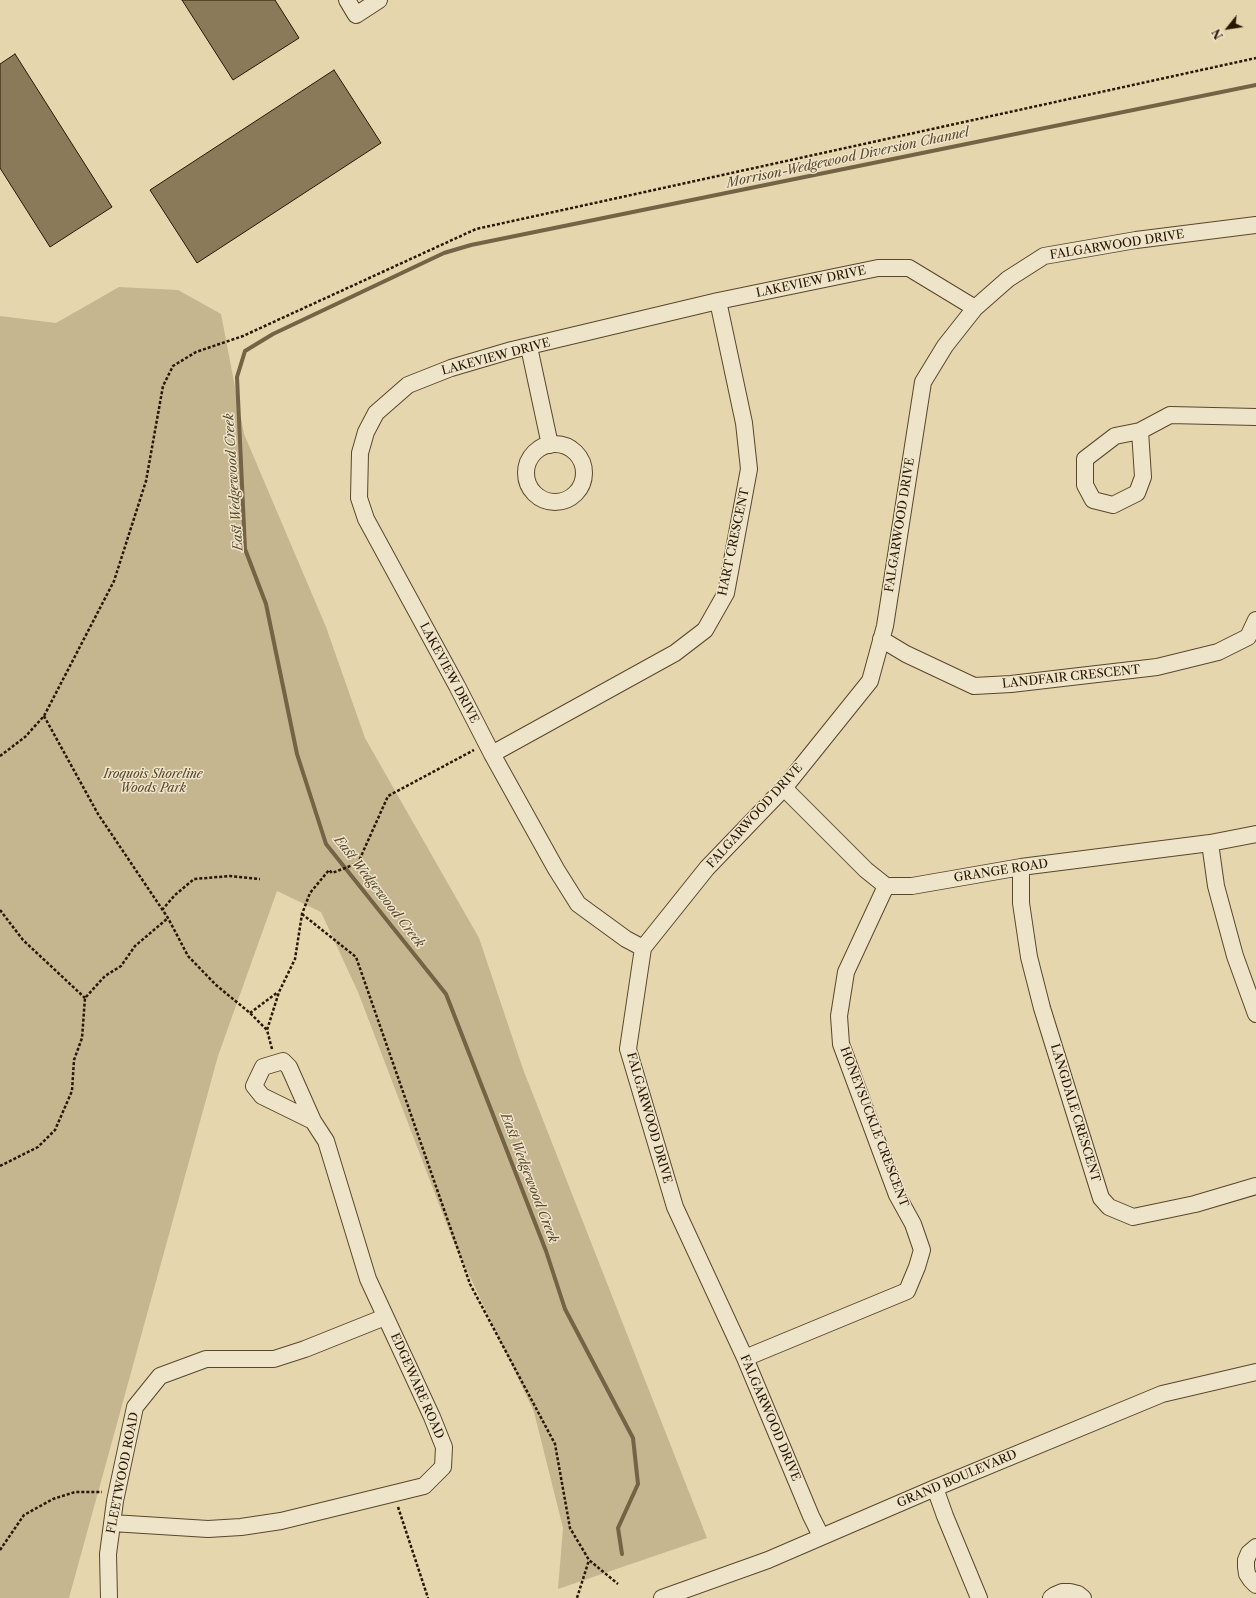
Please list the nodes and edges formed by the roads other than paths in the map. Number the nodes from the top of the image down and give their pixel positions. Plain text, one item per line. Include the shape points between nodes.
1 (347, 0) edge
2 (379, 0) edge
3 (1256, 225) edge
4 (718, 301) junction
5 (975, 308) junction
6 (529, 347) junction
7 (1256, 416) edge
8 (1140, 431) junction
9 (550, 445) dead end
10 (1256, 620) edge
11 (881, 639) junction
12 (492, 754) junction
13 (784, 788) junction
14 (1256, 834) edge
15 (1210, 843) junction
16 (1021, 867) junction
17 (886, 886) junction
18 (643, 948) junction
19 (1256, 1014) edge
20 (313, 1121) junction
21 (1256, 1186) edge
22 (385, 1317) junction
23 (745, 1358) junction
24 (1256, 1372) edge
25 (935, 1488) junction
26 (112, 1523) junction
27 (821, 1536) junction
28 (1256, 1547) edge
29 (1256, 1585) edge
30 (109, 1598) edge
31 (662, 1598) edge
32 (979, 1598) edge
33 (1051, 1598) edge
34 (1083, 1598) edge

1 - 2 street via 356,15
3 - 5 street, FALGARWOOD DRIVE via 1136,240 1044,256 1008,279
4 - 5 street, LAKEVIEW DRIVE via 878,268 909,268
4 - 6 street, LAKEVIEW DRIVE
4 - 12 street, HART CRESCENT via 744,422 749,469 726,593 705,630 675,653
5 - 11 street, FALGARWOOD DRIVE via 945,346 923,382
6 - 9 street
6 - 12 street, LAKEVIEW DRIVE via 451,368 408,385 376,413 366,432 360,453 359,498 366,520
7 - 8 street via 1170,415
8 - 8 street via 1115,436 1085,459 1085,485 1093,500 1113,505 1138,493 1143,477
10 - 11 street, LANDFAIR CRESCENT via 1248,637 1218,652 1158,667 974,686 906,654
11 - 13 street, FALGARWOOD DRIVE via 870,681
12 - 18 street, LAKEVIEW DRIVE via 578,904 626,940
13 - 17 street via 866,870
13 - 18 street, FALGARWOOD DRIVE via 707,868
14 - 15 street, GRANGE ROAD
15 - 16 street, GRANGE ROAD
15 - 19 street via 1216,886
16 - 17 street, GRANGE ROAD via 912,886
16 - 21 street, LANGDALE CRESCENT via 1022,903 1029,957 1042,1008 1101,1198 1109,1207 1133,1217 1195,1204
17 - 23 street, HONEYSUCKLE CRESCENT via 846,972 839,1016 841,1044 897,1195 913,1224 922,1250 917,1267 907,1291
18 - 23 street, FALGARWOOD DRIVE via 628,1049 675,1207
20 - 20 street, EDGEWARE ROAD via 283,1061 264,1067 254,1086 262,1096
20 - 22 street, EDGEWARE ROAD via 326,1141 368,1279
22 - 26 street, FLEETWOOD ROAD via 274,1359 206,1359 160,1376 135,1407
22 - 26 street, EDGEWARE ROAD via 444,1447 443,1467 424,1486 281,1521 241,1527 208,1529
23 - 27 street, FALGARWOOD DRIVE
24 - 25 street, GRAND BOULEVARD via 1162,1394
25 - 27 street, GRAND BOULEVARD
25 - 32 street
26 - 30 street, FLEETWOOD ROAD via 108,1554
27 - 31 street, GRAND BOULEVARD via 768,1560
28 - 29 street via 1249,1553 1246,1567 1247,1574
33 - 34 street via 1062,1592 1070,1592

